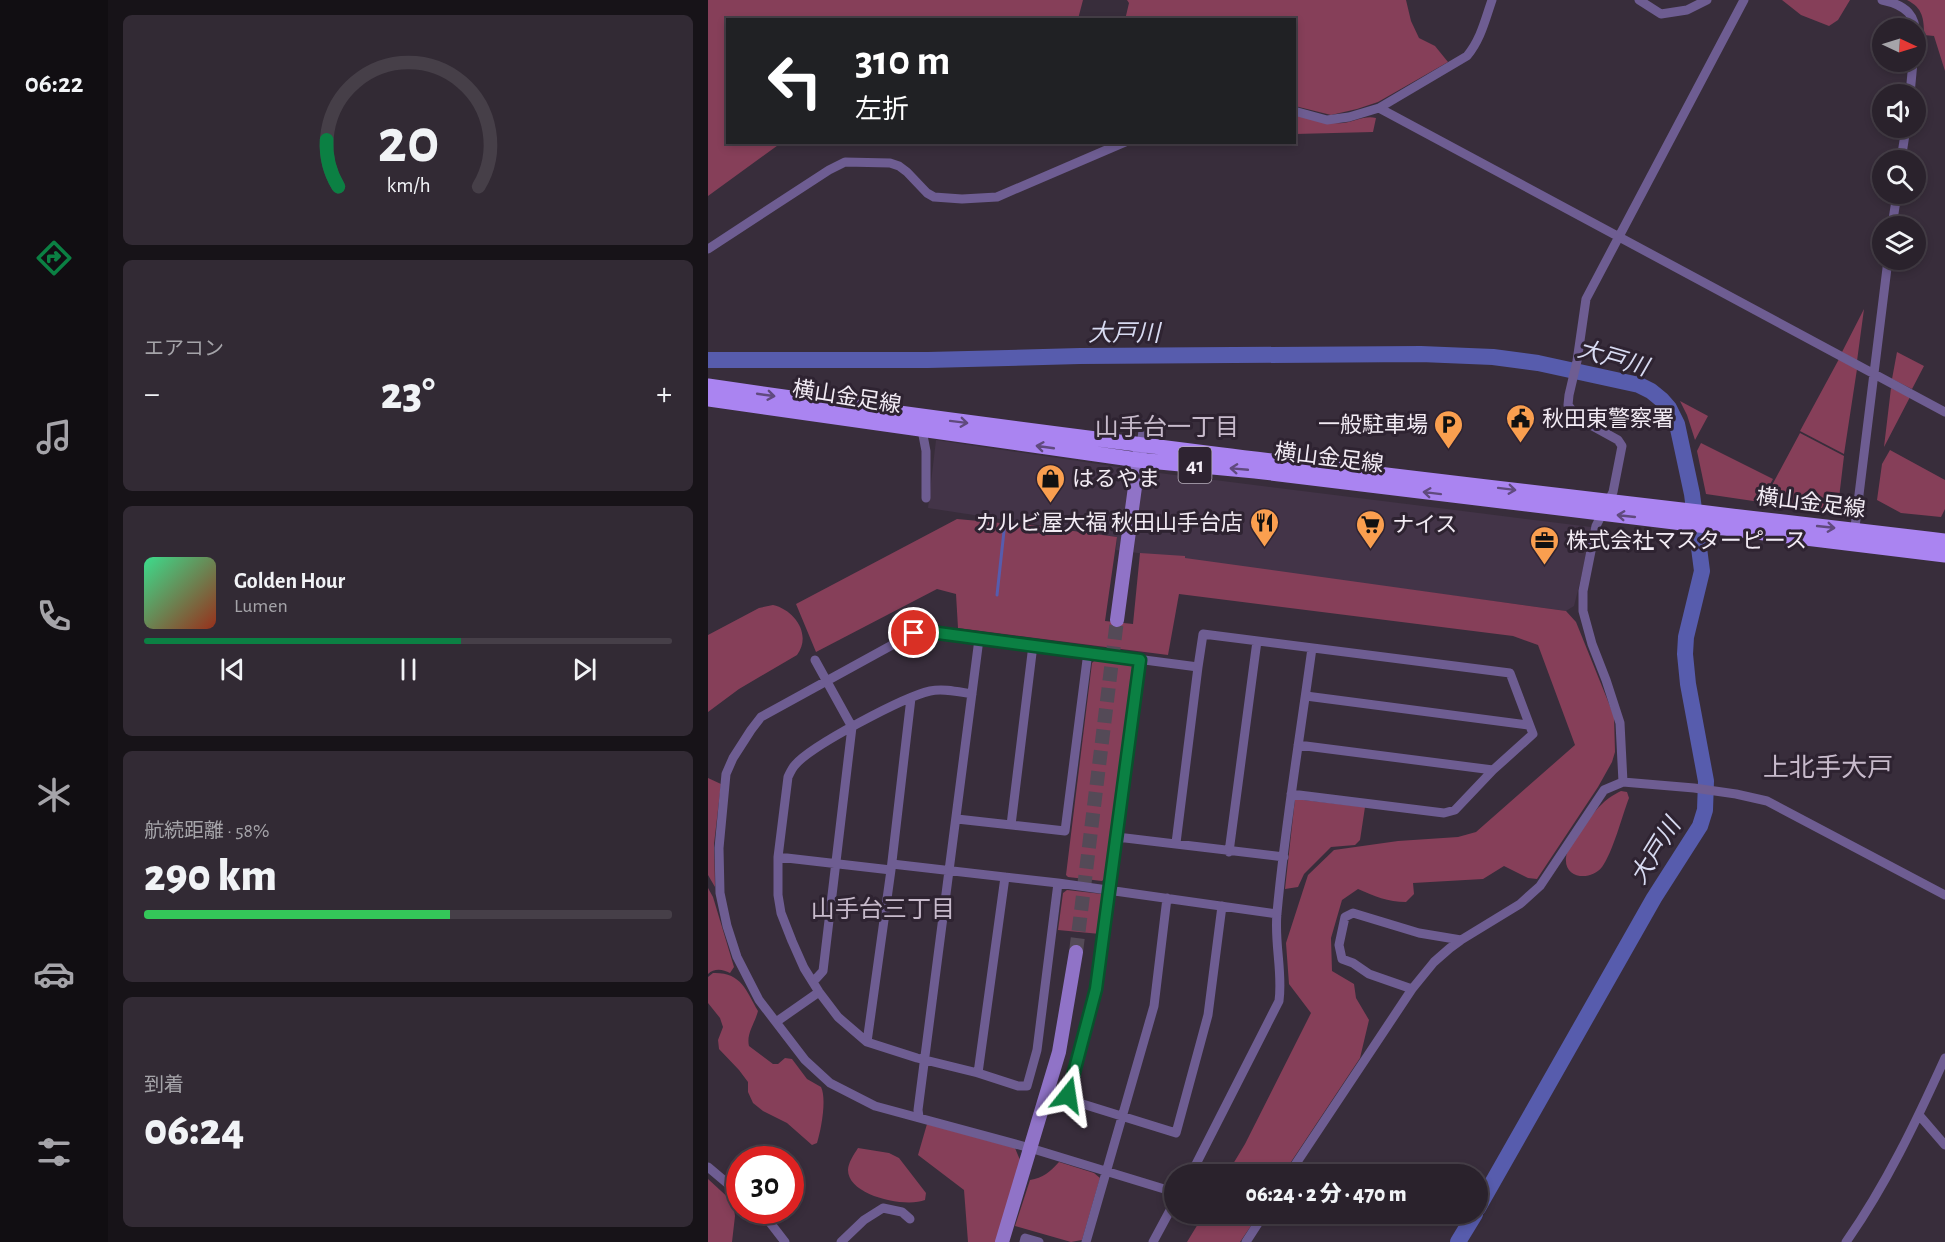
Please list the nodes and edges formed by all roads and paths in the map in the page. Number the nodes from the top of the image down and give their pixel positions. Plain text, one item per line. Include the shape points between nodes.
1 (1492, 0) edge
2 (1639, 0) edge
3 (1707, 0) edge
4 (1744, 0) edge
5 (1882, 0) edge
6 (1913, 18) edge
7 (1379, 108) junction
8 (1296, 112) edge
9 (1120, 144) edge
10 (1618, 237) junction
11 (708, 249) edge
12 (1887, 270) edge
13 (1872, 374) junction
14 (708, 386) edge
15 (708, 399) edge
16 (1945, 412) edge
17 (1144, 424) dead end
18 (922, 430) junction
19 (1140, 452) junction
20 (926, 498) dead end
21 (1605, 507) junction
22 (1854, 537) junction
23 (1945, 541) edge
24 (1945, 555) edge
25 (1117, 620) tunnel mouth
26 (979, 639) junction
27 (1257, 641) junction
28 (1033, 645) junction
29 (1312, 648) junction
30 (1088, 652) junction
31 (815, 660) dead end
32 (1140, 660) junction
33 (1198, 667) junction
34 (826, 681) junction
35 (972, 694) junction
36 (1306, 696) junction
37 (911, 698) junction
38 (1528, 725) junction
39 (852, 727) junction
40 (1298, 745) junction
41 (1493, 770) junction
42 (1623, 782) junction
43 (1291, 794) junction
44 (957, 819) junction
45 (1011, 825) junction
46 (1117, 837) junction
47 (1176, 843) junction
48 (1229, 852) junction
49 (777, 857) junction
50 (1284, 857) junction
51 (836, 863) junction
52 (891, 867) junction
53 (950, 870) junction
54 (1005, 877) junction
55 (1058, 883) junction
56 (1111, 891) junction
57 (1945, 895) edge
58 (1167, 898) junction
59 (1222, 906) junction
60 (1277, 914) junction
61 (1461, 940) junction
62 (1076, 952) tunnel mouth
63 (813, 982) junction
64 (1412, 989) junction
65 (819, 992) junction
66 (776, 1022) junction
67 (867, 1042) junction
68 (1945, 1058) edge
69 (925, 1060) junction
70 (978, 1073) junction
71 (1919, 1114) junction
72 (919, 1117) junction
73 (1123, 1117) junction
74 (1945, 1144) edge
75 (1030, 1148) junction
76 (1196, 1164) edge
77 (1296, 1164) edge
78 (708, 1167) edge
79 (1107, 1172) junction
80 (726, 1182) edge
81 (1164, 1189) edge
82 (910, 1219) dead end
83 (1164, 1222) edge
84 (771, 1224) edge
85 (1258, 1224) edge
86 (785, 1242) edge
87 (841, 1242) edge
88 (1002, 1242) edge
89 (1024, 1242) edge
90 (1038, 1242) edge
91 (1086, 1242) edge
92 (1153, 1242) edge
93 (1246, 1242) edge
94 (1846, 1242) edge

1 - 7 street via 1482,32 1467,56
2 - 3 street via 1661,14 1687,10
4 - 10 street
5 - 6 street via 1897,3
7 - 8 street via 1327,120
7 - 10 street
9 - 11 street via 997,197 934,196 899,166 874,161 845,162
10 - 13 street
10 - 21 street via 1586,299 1568,405 1578,418 1622,446 1613,492
12 - 13 street
13 - 16 street
13 - 22 street
14 -> 19 main road, 横山金足線 / 41
15 - 18 main road, 横山金足線 / 41
17 - 19 street
19 -> 18 main road, 横山金足線 / 41
18 - 20 street
19 - 21 main road, 横山金足線 / 41 via 1256,471
19 - 25 street
21 - 22 main road, 横山金足線 / 41
21 - 42 street via 1596,526 1583,591 1583,611 1620,723
22 - 23 main road, 横山金足線 / 41
22 - 24 main road, 横山金足線 / 41
26 - 28 street
26 - 34 street via 914,633
26 - 35 street
27 - 29 street
27 - 33 street via 1203,634
27 - 48 street
28 - 30 street
28 - 45 street
29 - 36 street
29 - 38 street via 1510,673
30 - 32 street
30 - 45 street via 1065,831
31 - 34 street
32 - 33 street
32 - 46 street
33 - 47 street
34 - 39 street
34 - 66 street via 761,717 726,774 718,848 720,893 737,957 759,1000
35 - 37 street via 933,691
35 - 44 street
36 - 38 street
36 - 40 street
37 - 39 street
37 - 52 street
38 - 41 street via 1533,734
39 - 49 street via 804,757 788,777
39 - 51 street
40 - 41 street
40 - 43 street
41 - 43 street via 1455,810 1444,813
42 - 57 street via 1694,788 1767,801
42 - 61 street via 1604,790 1540,886 1521,904
43 - 50 street
44 - 45 street
44 - 53 street
46 - 47 street
46 - 56 street
47 - 48 street
48 - 50 street
49 - 51 street
49 - 63 street via 781,913
50 - 60 street
51 - 52 street
51 - 63 street via 823,971
52 - 53 street
52 - 67 street
53 - 54 street
53 - 69 street
54 - 55 street
54 - 70 street
55 - 56 street
55 - 70 street via 1037,1050 1027,1086
56 - 58 street
56 - 73 street via 1096,989 1068,1095 1072,1101
58 - 59 street
58 - 73 street via 1154,1006
59 - 60 street
59 - 73 street via 1208,1015 1176,1133
60 - 76 street via 1279,1001
61 - 64 street via 1434,962
61 - 64 street via 1419,933 1353,913 1345,917 1339,945 1342,959 1369,974
62 - 75 street via 1061,1042
63 - 65 street
64 - 77 street
65 - 66 street
65 - 67 street via 838,1017
66 - 72 street via 805,1060 830,1083 875,1106
67 - 69 street
68 - 71 street
69 - 70 street
69 - 72 street
71 - 74 street
71 - 94 street via 1882,1185
72 - 75 street
73 - 79 street
75 - 79 street
75 - 88 street
78 - 80 street
79 - 81 street
79 - 91 street
82 - 87 street via 902,1212 883,1208
83 - 92 street
84 - 86 street
85 - 93 street
89 - 90 street via 1025,1238

